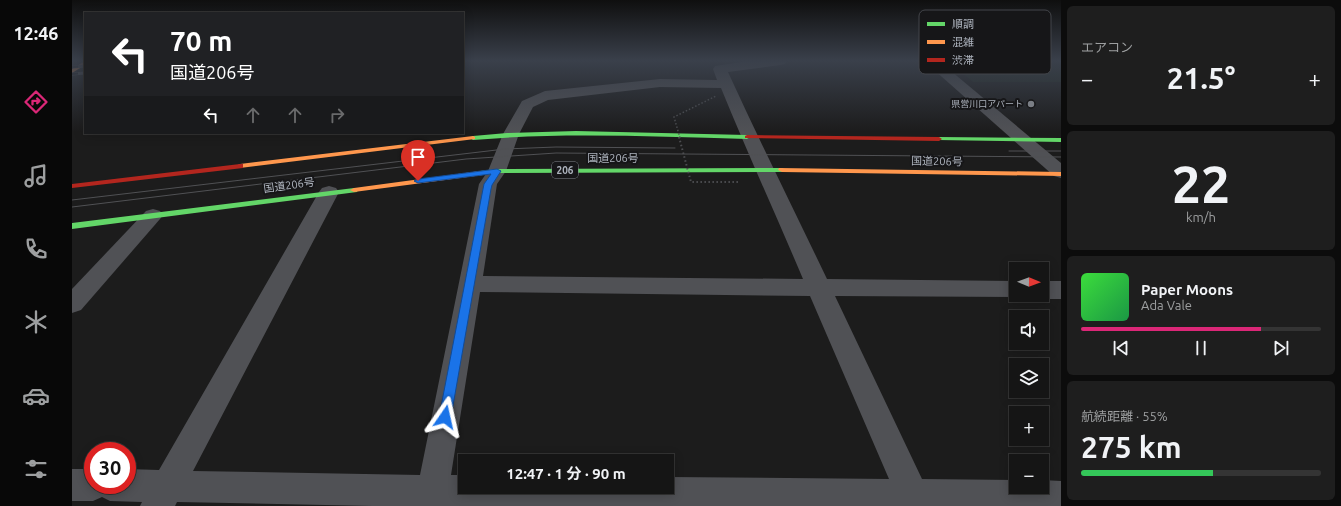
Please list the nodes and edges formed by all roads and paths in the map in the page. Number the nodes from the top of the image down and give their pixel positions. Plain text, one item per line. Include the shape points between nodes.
1 (726, 84) edge
2 (646, 85) edge
3 (959, 85) edge
4 (716, 96) dead end
5 (511, 134) junction
6 (749, 137) junction
7 (1024, 140) junction
8 (1061, 140) edge
9 (766, 170) junction
10 (497, 171) junction
11 (1061, 173) edge
12 (740, 182) dead end
13 (72, 186) edge
14 (328, 192) junction
15 (153, 215) junction
16 (72, 226) edge
17 (470, 284) junction
18 (818, 288) junction
19 (1009, 290) edge
20 (1049, 290) edge
21 (1061, 290) edge
22 (72, 304) edge
23 (72, 485) edge
24 (84, 485) edge
25 (136, 490) edge
26 (162, 496) edge
27 (1061, 497) edge
28 (430, 499) edge
29 (915, 501) edge

1 - 6 street
2 - 5 street via 545,96 527,104
3 - 7 street
4 - 12 path, bridge via 674,117 691,182
5 - 6 main road, 国道206号
5 - 10 street
5 - 13 main road, 国道206号
6 - 7 main road, 国道206号
6 - 9 street
7 - 8 main road, 国道206号
7 - 11 street
9 - 10 main road, 国道206号 / 206
9 - 11 main road, 国道206号 / 206
9 - 18 street
10 - 14 main road, 国道206号 / 206
10 - 17 street via 488,184
14 - 15 main road, 国道206号 / 206
14 - 26 street
15 - 16 main road, 国道206号 / 206
15 - 22 street
17 - 18 street
17 - 28 street
18 - 19 street
18 - 29 street
20 - 21 street
23 - 24 street
25 - 26 street
26 - 28 street
27 - 29 street
28 - 29 street

